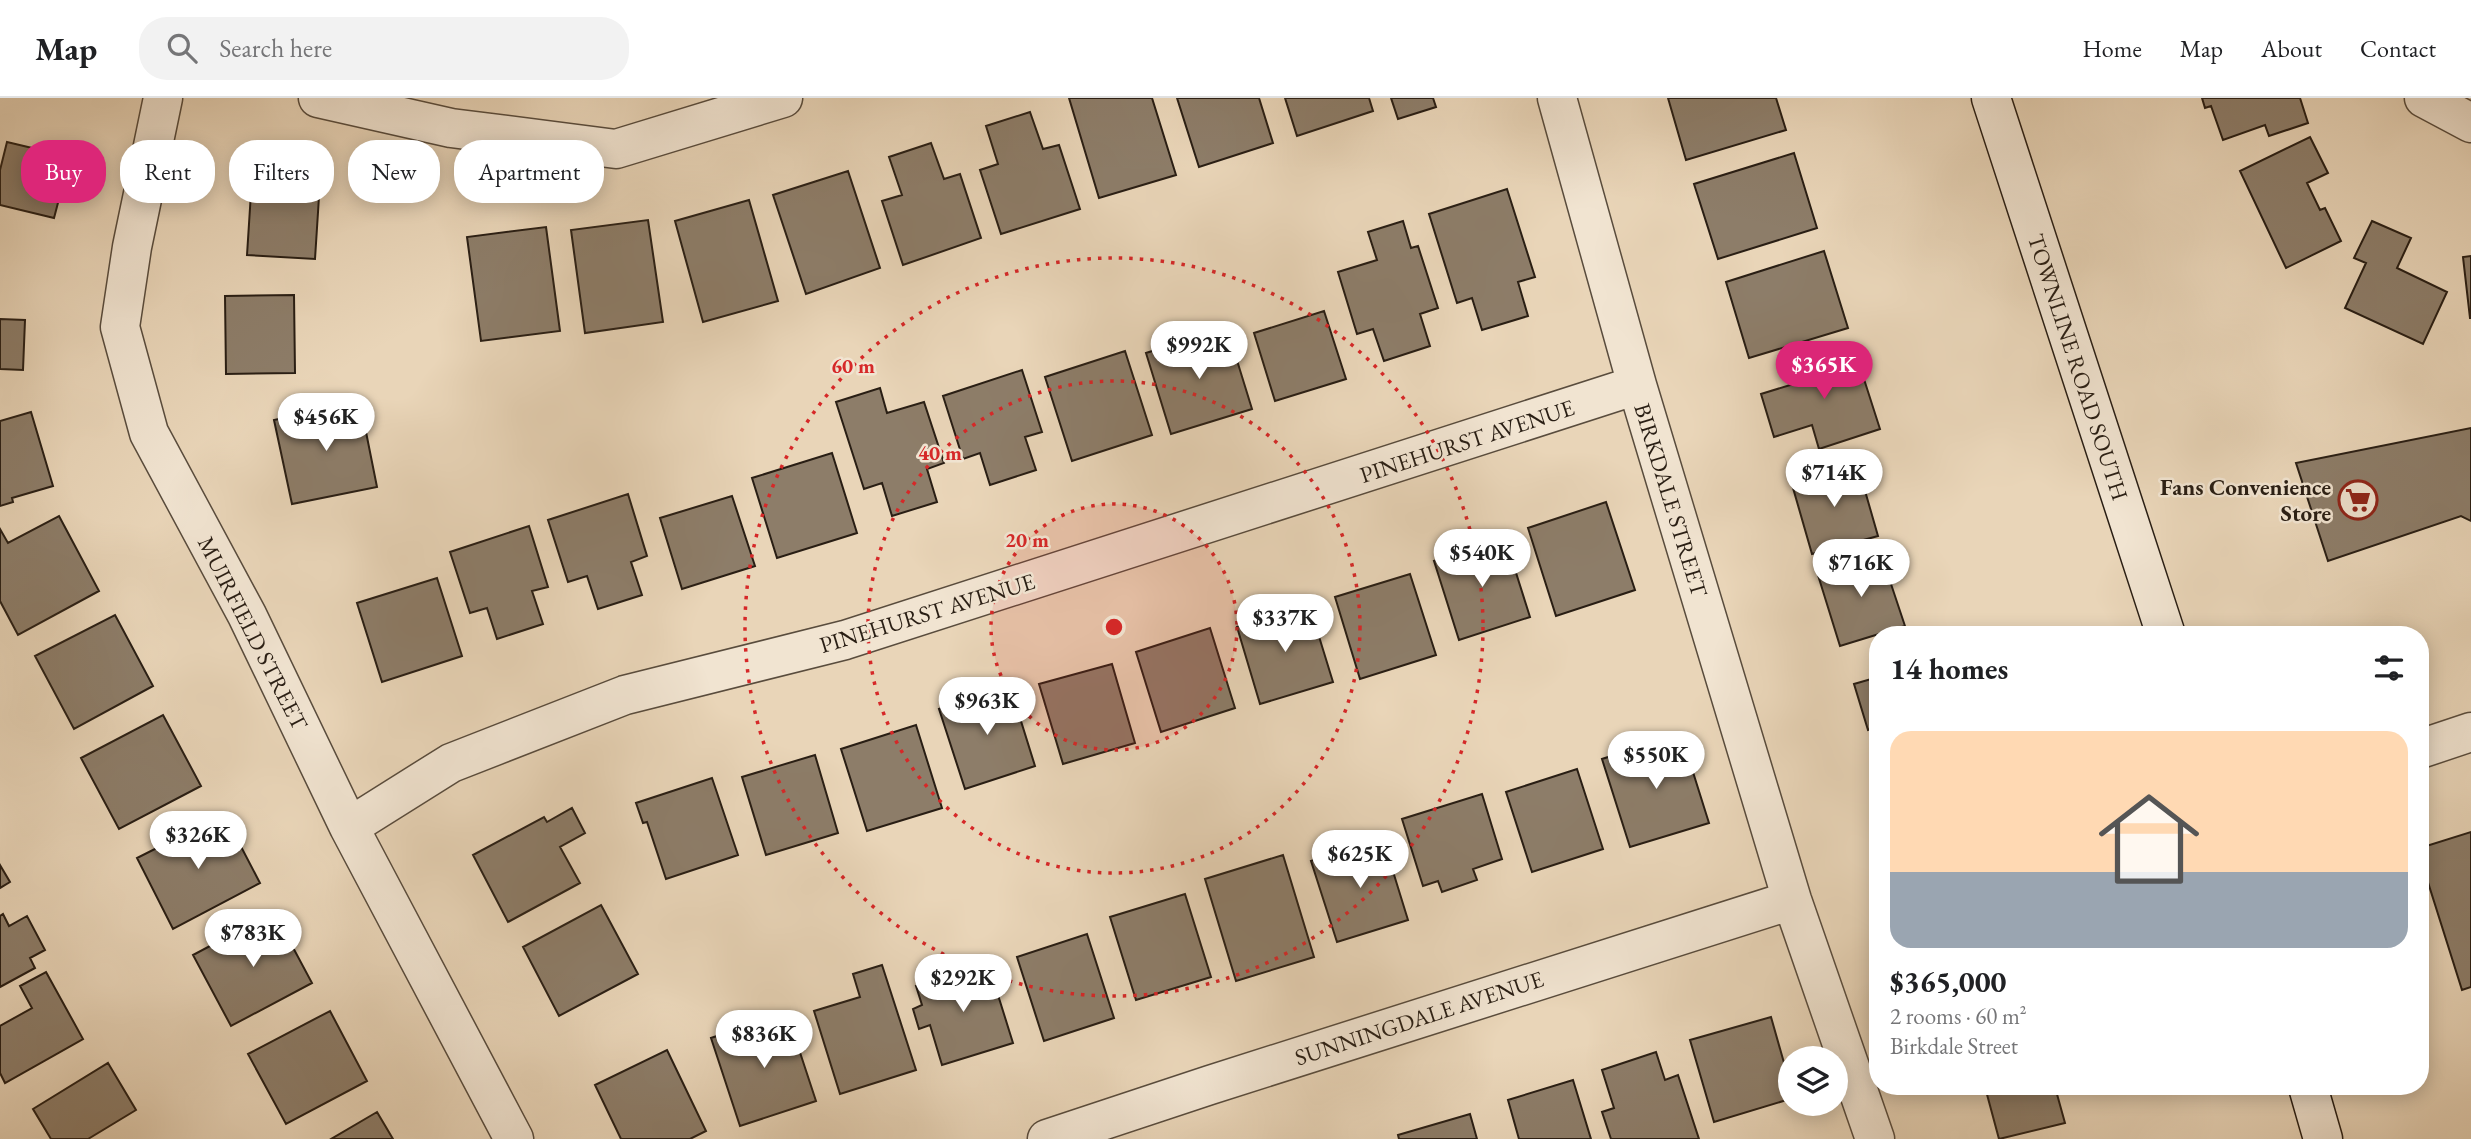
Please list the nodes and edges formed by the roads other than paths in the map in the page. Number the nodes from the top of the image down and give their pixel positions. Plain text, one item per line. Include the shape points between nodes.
1 (163, 98) edge
2 (318, 98) edge
3 (783, 98) edge
4 (1557, 98) edge
5 (1991, 98) edge
6 (2424, 98) edge
7 (2471, 123) edge
8 (1637, 385) junction
9 (2163, 626) edge
10 (2471, 732) edge
11 (2429, 746) edge
12 (349, 827) junction
13 (1792, 900) junction
14 (2310, 1095) edge
15 (514, 1139) edge
16 (1047, 1139) edge
17 (1875, 1139) edge
18 (2323, 1139) edge

1 - 12 street, MUIRFIELD STREET via 120,327 149,433 247,615
2 - 3 street via 451,128 616,149
4 - 8 street, BIRKDALE STREET
5 - 9 street, TOWNLINE ROAD SOUTH
6 - 7 street
8 - 12 street, PINEHURST AVENUE via 845,640 625,695 451,763
8 - 13 street, BIRKDALE STREET
10 - 11 street
12 - 15 street, MUIRFIELD STREET
13 - 16 street, SUNNINGDALE AVENUE
13 - 17 street, BIRKDALE STREET
14 - 18 street

